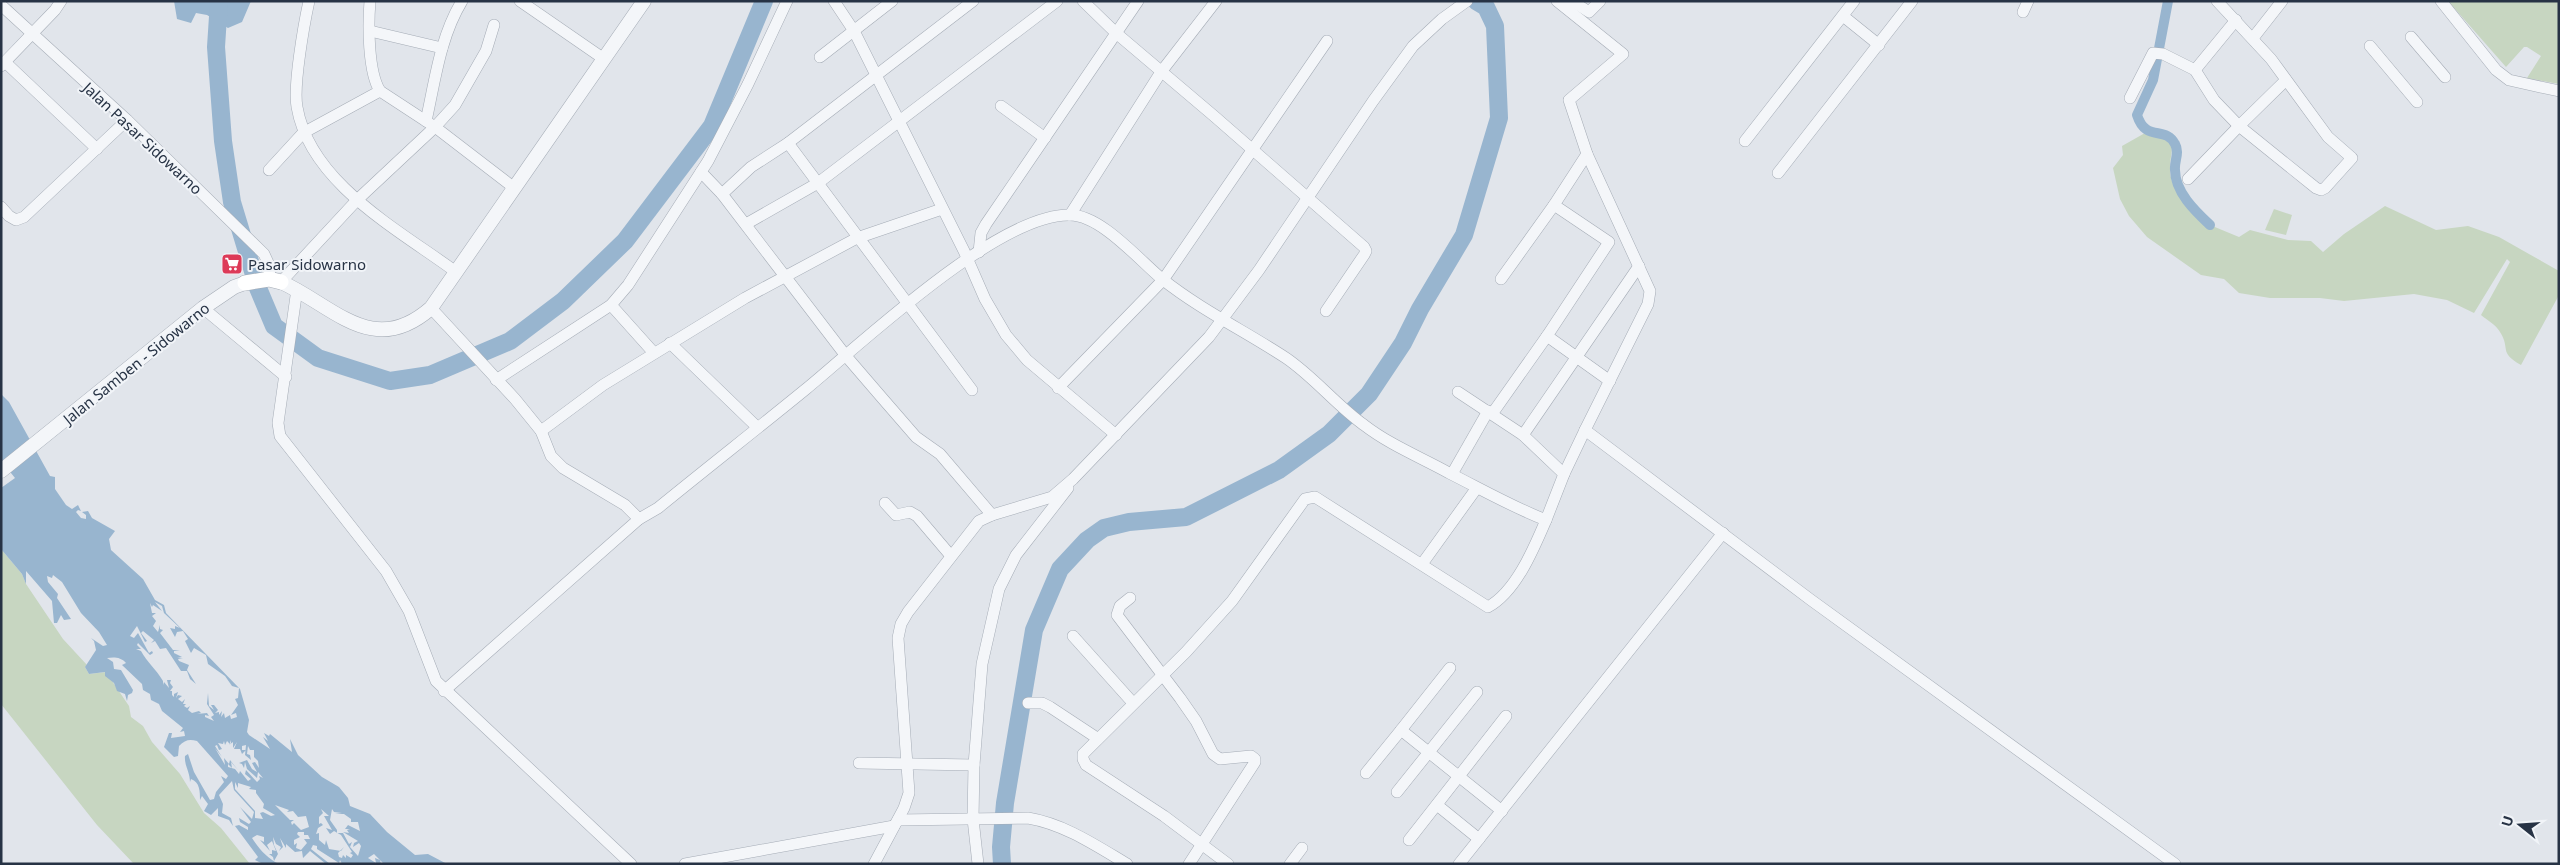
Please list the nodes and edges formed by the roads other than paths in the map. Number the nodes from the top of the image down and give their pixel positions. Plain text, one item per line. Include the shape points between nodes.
1 (61, 1) edge
2 (309, 1) edge
3 (370, 1) edge
4 (462, 1) edge
5 (520, 1) edge
6 (644, 1) edge
7 (787, 1) edge
8 (834, 1) edge
9 (892, 1) edge
10 (973, 1) edge
11 (1057, 1) edge
12 (1083, 1) edge
13 (1138, 1) edge
14 (1216, 1) edge
15 (1467, 1) edge
16 (1557, 1) edge
17 (1572, 1) edge
18 (1600, 1) edge
19 (1854, 1) edge
20 (1912, 1) edge
21 (2282, 1) edge
22 (2440, 1) edge
23 (2218, 2) edge
24 (1, 5) edge
25 (533, 5) edge
26 (1843, 16) junction
27 (2236, 20) junction
28 (494, 25) dead end
29 (370, 31) junction
30 (854, 31) junction
31 (1116, 33) junction
32 (32, 34) junction
33 (2411, 37) dead end
34 (2253, 38) junction
35 (1327, 41) dead end
36 (1879, 45) junction
37 (2370, 46) dead end
38 (442, 48) junction
39 (820, 57) dead end
40 (604, 59) junction
41 (3, 64) edge
42 (2194, 70) junction
43 (1161, 72) junction
44 (876, 74) junction
45 (2445, 77) dead end
46 (2286, 80) junction
47 (380, 91) junction
48 (2559, 91) edge
49 (2130, 98) dead end
50 (2417, 102) dead end
51 (1001, 106) dead end
52 (127, 120) junction
53 (898, 122) junction
54 (430, 124) junction
55 (2239, 126) junction
56 (304, 133) junction
57 (1045, 138) junction
58 (1745, 141) dead end
59 (788, 143) junction
60 (97, 149) junction
61 (1254, 150) junction
62 (1587, 154) junction
63 (269, 170) dead end
64 (701, 172) junction
65 (1778, 173) dead end
66 (2188, 179) dead end
67 (818, 183) junction
68 (513, 187) junction
69 (722, 194) junction
70 (357, 200) junction
71 (1308, 200) junction
72 (1554, 205) junction
73 (1, 207) edge
74 (942, 209) junction
75 (1070, 215) junction
76 (746, 224) junction
77 (1622, 228) junction
78 (857, 238) junction
79 (1609, 242) junction
80 (978, 252) junction
81 (967, 260) junction
82 (1639, 266) junction
83 (456, 272) junction
84 (787, 277) junction
85 (1501, 279) dead end
86 (271, 280) junction
87 (1163, 280) junction
88 (244, 283) joint
89 (297, 289) junction
90 (908, 303) junction
91 (611, 305) junction
92 (203, 308) junction
93 (430, 308) junction
94 (1326, 311) dead end
95 (1221, 320) junction
96 (1547, 336) junction
97 (670, 344) junction
98 (654, 353) junction
99 (846, 356) junction
100 (1576, 357) junction
101 (286, 377) junction
102 (496, 380) junction
103 (1610, 381) junction
104 (1058, 388) junction
105 (972, 390) dead end
106 (1458, 392) dead end
107 (1490, 413) junction
108 (757, 427) junction
109 (1586, 430) junction
110 (541, 431) junction
111 (1116, 435) junction
112 (1523, 435) junction
113 (1, 470) edge
114 (1452, 474) junction
115 (1564, 474) junction
116 (1073, 479) junction
117 (1476, 489) junction
118 (885, 503) dead end
119 (992, 515) junction
120 (639, 519) junction
121 (1546, 520) junction
122 (1723, 533) junction
123 (951, 556) junction
124 (1422, 564) junction
125 (1130, 598) dead end
126 (1073, 636) dead end
127 (1450, 668) dead end
128 (1162, 675) junction
129 (444, 690) junction
130 (1477, 692) dead end
131 (1028, 703) dead end
132 (1132, 703) junction
133 (1506, 716) dead end
134 (1401, 730) junction
135 (1098, 738) junction
136 (1429, 753) junction
137 (859, 763) dead end
138 (908, 765) junction
139 (974, 766) junction
140 (1366, 773) dead end
141 (1459, 776) junction
142 (1397, 792) dead end
143 (1437, 805) junction
144 (1502, 811) junction
145 (973, 819) junction
146 (896, 823) junction
147 (1479, 839) junction
148 (1409, 840) dead end
149 (1202, 844) junction
150 (1302, 848) dead end
151 (631, 864) edge
152 (685, 864) edge
153 (874, 864) edge
154 (978, 864) edge
155 (1127, 864) edge
156 (1189, 864) edge
157 (1228, 864) edge
158 (1290, 864) edge
159 (1459, 864) edge
160 (2175, 864) edge

1 - 32 street
2 - 56 street via 296,105
3 - 29 street
4 - 38 street
5 - 25 street
6 - 40 street
7 - 64 street
8 - 30 street
9 - 30 street
10 - 44 street
11 - 53 street
12 - 31 street
13 - 31 street
14 - 43 street
15 - 71 street via 1413,46
16 - 62 street via 1623,54 1569,100
17 - 18 street via 1589,12
19 - 26 street
20 - 36 street
21 - 34 street
22 - 48 street via 2496,70 2508,80
23 - 27 street
24 - 32 street, Jalan Pasar Sidowarno
25 - 40 street
26 - 36 street
26 - 58 street
27 - 34 street
27 - 42 street
28 - 54 street via 486,51 455,105
29 - 38 street
29 - 47 street via 376,84
30 - 39 street
30 - 44 street
31 - 43 street
31 - 57 street
32 - 41 street
32 - 52 street, Jalan Pasar Sidowarno
33 - 45 street
34 - 46 street
35 - 61 street
36 - 65 street
37 - 50 street
38 - 54 street
40 - 68 street
41 - 60 street
42 - 49 street via 2153,52
42 - 55 street via 2214,100
43 - 61 street
43 - 75 street
44 - 53 street
44 - 59 street
46 - 55 street
46 - 55 street via 2328,137 2352,158 2325,188 2316,188
47 - 54 street
47 - 56 street
51 - 57 street
52 - 60 street
52 - 86 street, Jalan Pasar Sidowarno via 264,254 270,266
53 - 67 street
53 - 74 street
54 - 68 street
54 - 70 street
55 - 66 street
56 - 63 street
56 - 70 street via 312,149
57 - 80 street via 981,233
59 - 67 street
59 - 69 street via 751,167
60 - 73 street via 24,217 16,220
61 - 71 street
61 - 87 street
62 - 72 street
62 - 77 street
64 - 69 street
64 - 91 street
67 - 76 street
67 - 78 street
68 - 83 street
69 - 76 street
70 - 83 street
70 - 86 street
71 - 94 street via 1366,250
71 - 95 street
72 - 79 street
72 - 85 street
74 - 78 street
74 - 81 street
75 - 80 street via 1044,220 1000,238
75 - 87 street via 1090,219
76 - 84 street
77 - 79 street
77 - 82 street
78 - 84 street
78 - 90 street
79 - 96 street
80 - 81 street
81 - 90 street
81 - 104 street via 1006,335 1026,360
82 - 100 street
82 - 103 street via 1650,291 1648,304
83 - 93 street
84 - 97 street via 745,298
84 - 99 street
86 - 88 main road, Jalan Samben - Sidowarno
86 - 89 street
87 - 95 street
87 - 104 street
88 - 92 street, Jalan Samben - Sidowarno
89 - 93 street via 358,326 378,330 400,327 418,319
89 - 101 street
90 - 99 street
90 - 105 street
91 - 98 street
91 - 102 street
92 - 101 street
92 - 113 street, Jalan Samben - Sidowarno
93 - 102 street
95 - 111 street via 1194,354
95 - 114 street via 1288,359 1384,440
96 - 100 street
96 - 107 street
97 - 98 street
97 - 108 street
98 - 110 street via 603,385
99 - 108 street
99 - 119 street via 916,437 940,454
100 - 103 street
100 - 112 street
101 - 129 street via 278,423 280,436 386,571 409,611 430,670
102 - 110 street
103 - 109 street
104 - 111 street
106 - 107 street
107 - 112 street
107 - 114 street
108 - 120 street via 658,508
109 - 115 street
109 - 122 street
110 - 120 street via 551,456 563,468 625,504
111 - 116 street
112 - 115 street
114 - 117 street
115 - 121 street
116 - 119 street via 1052,497
116 - 139 street via 1016,555 999,589 982,664
117 - 121 street
117 - 124 street
118 - 123 street via 896,515 910,512 917,516
119 - 123 street via 979,521
120 - 129 street
121 - 124 street via 1530,558 1505,592 1488,607
122 - 144 street
122 - 160 street via 1810,600
123 - 138 street via 908,612 898,638
124 - 128 street via 1316,497 1305,499 1232,601
125 - 128 street via 1120,606 1117,615
126 - 132 street
127 - 134 street
128 - 132 street
128 - 149 street via 1196,720 1216,757 1255,758
129 - 151 street
130 - 136 street
131 - 135 street via 1042,703 1050,707
132 - 135 street
133 - 141 street
134 - 136 street
134 - 140 street
135 - 149 street via 1083,754 1086,765
136 - 141 street
136 - 142 street
137 - 138 street
138 - 139 street
138 - 146 street via 908,792
139 - 145 street
141 - 143 street
141 - 144 street
143 - 147 street
143 - 148 street
144 - 147 street
145 - 146 street
145 - 154 street
145 - 155 street via 1028,818 1045,821 1061,826
146 - 152 street
146 - 153 street
147 - 159 street
149 - 156 street
149 - 157 street
150 - 158 street

